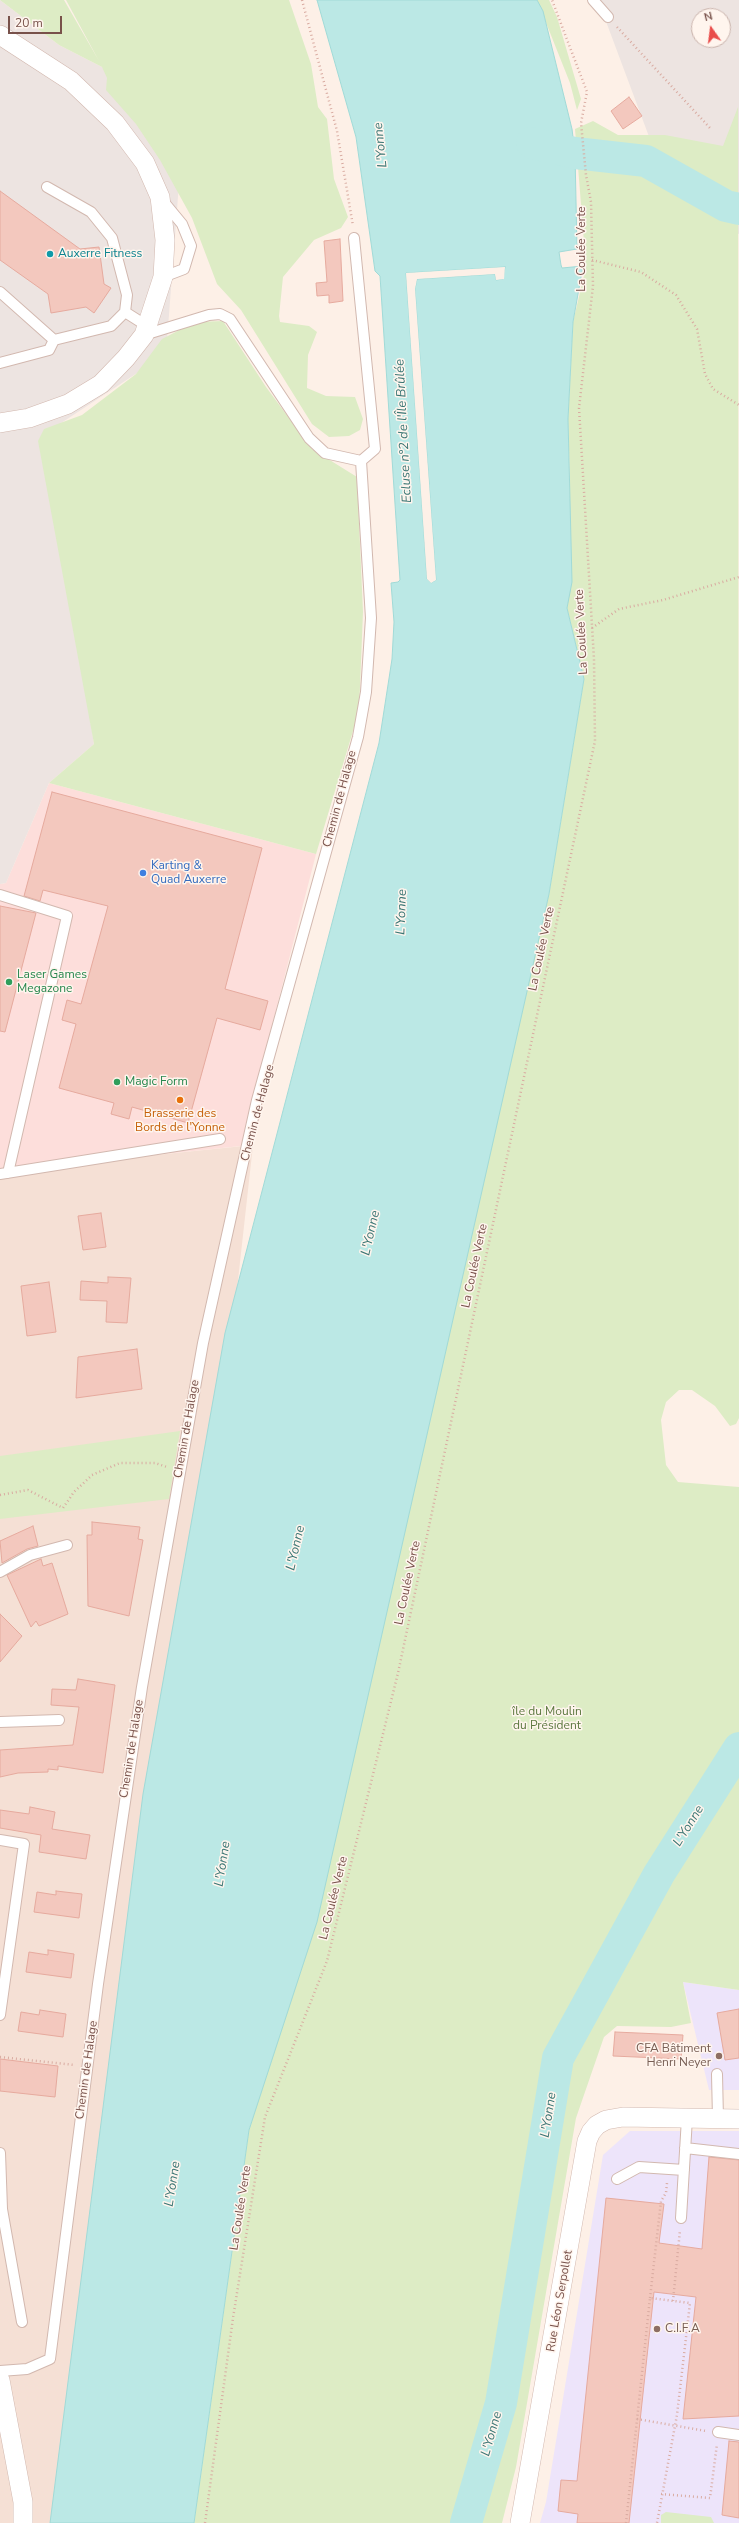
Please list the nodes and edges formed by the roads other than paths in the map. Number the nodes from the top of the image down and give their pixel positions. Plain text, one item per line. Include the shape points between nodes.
1 (593, 0) edge
2 (608, 17) road end
3 (0, 35) edge
4 (47, 187) dead end
5 (160, 197) junction
6 (354, 238) road end
7 (163, 277) junction
8 (0, 292) edge
9 (125, 312) junction
10 (146, 330) junction
11 (54, 340) junction
12 (0, 363) edge
13 (0, 423) edge
14 (361, 461) junction
15 (0, 895) edge
16 (220, 1139) dead end
17 (4, 1174) edge
18 (67, 1545) dead end
19 (0, 1572) edge
20 (59, 1720) dead end
21 (0, 1722) edge
22 (0, 1840) edge
23 (0, 2015) edge
24 (717, 2074) dead end
25 (687, 2118) junction
26 (718, 2119) junction
27 (739, 2119) edge
28 (686, 2148) junction
29 (0, 2154) edge
30 (739, 2154) edge
31 (684, 2170) junction
32 (617, 2179) dead end
33 (681, 2218) road end
34 (22, 2322) dead end
35 (0, 2371) edge
36 (0, 2380) edge
37 (718, 2432) road end
38 (739, 2435) edge
39 (23, 2523) edge
40 (520, 2523) edge

1 - 2 lane
3 - 5 street via 71,81 115,123 145,163
4 - 9 lane via 91,212 112,238 127,295
5 - 7 street via 165,240
5 - 7 lane via 182,224 190,246 184,269
6 - 14 lane via 375,449
7 - 10 street
8 - 11 lane
9 - 10 lane
9 - 11 lane via 111,326
10 - 13 street via 126,358 101,384 68,404 29,418
10 - 14 lane via 208,315 220,314 230,320 309,438 325,453
11 - 12 lane via 49,350
14 - 35 lane via 371,618 366,692 358,737 257,1100 203,1343 142,1687 88,2066 50,2360 27,2369
15 - 17 lane via 67,916
16 - 17 lane
18 - 19 lane via 30,1555
20 - 21 lane
22 - 23 lane via 24,1844
24 - 26 lane
25 - 26 street, Rue Léon Serpollet
25 - 28 lane
25 - 40 street, Rue Léon Serpollet via 606,2120 597,2125 587,2141
26 - 27 street, Rue Léon Serpollet
28 - 30 lane
28 - 31 lane
29 - 34 lane via 2,2209
31 - 32 lane via 639,2167
31 - 33 lane
36 - 39 street via 23,2502
37 - 38 lane

